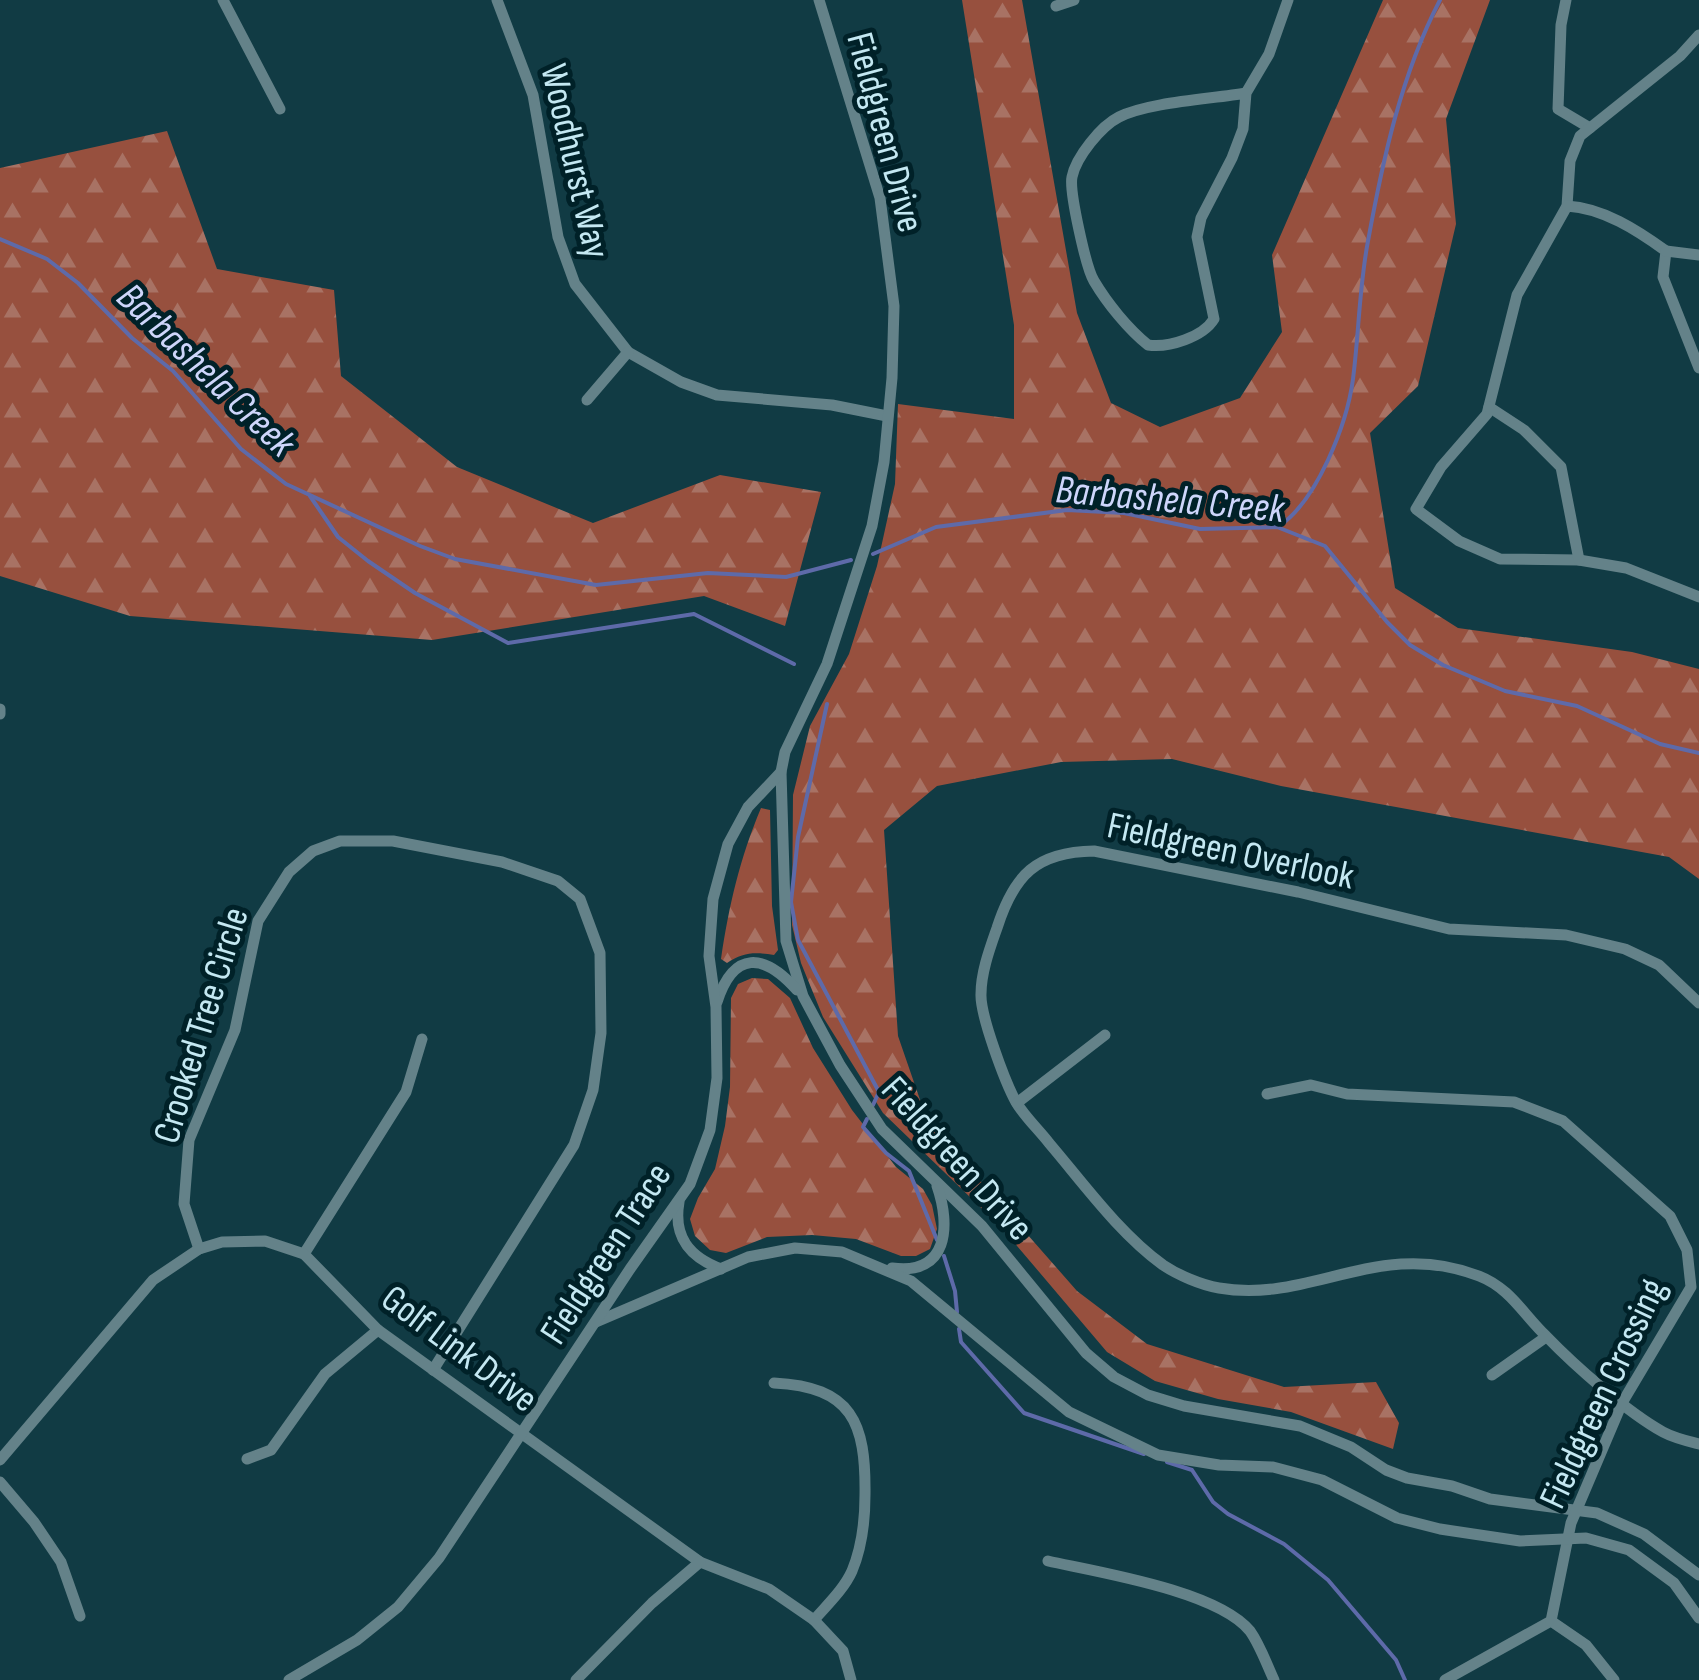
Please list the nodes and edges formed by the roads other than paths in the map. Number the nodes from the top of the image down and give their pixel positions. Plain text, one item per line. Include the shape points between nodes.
1 (223, 0) edge
2 (497, 0) edge
3 (820, 0) edge
4 (1074, 0) edge
5 (1288, 0) edge
6 (1566, 0) edge
7 (1056, 6) dead end
8 (1699, 35) edge
9 (1246, 93) junction
10 (280, 109) dead end
11 (1590, 128) junction
12 (1567, 206) junction
13 (1666, 251) junction
14 (1699, 255) edge
15 (1682, 329) junction
16 (1699, 333) edge
17 (628, 352) junction
18 (1699, 368) edge
19 (587, 400) dead end
20 (1489, 408) junction
21 (887, 416) junction
22 (1579, 560) junction
23 (1699, 597) edge
24 (781, 772) junction
25 (803, 996) junction
26 (1699, 1003) edge
27 (716, 1007) junction
28 (1105, 1035) dead end
29 (422, 1039) dead end
30 (1266, 1094) dead end
31 (1016, 1103) junction
32 (938, 1186) junction
33 (680, 1198) junction
34 (199, 1249) junction
35 (304, 1254) junction
36 (878, 1266) junction
37 (721, 1269) junction
38 (596, 1322) junction
39 (378, 1330) junction
40 (1546, 1337) junction
41 (433, 1370) junction
42 (1492, 1375) dead end
43 (774, 1383) dead end
44 (1622, 1403) junction
45 (523, 1433) junction
46 (1699, 1444) edge
47 (248, 1459) dead end
48 (0, 1460) edge
49 (0, 1482) edge
50 (1576, 1510) junction
51 (1568, 1538) junction
52 (1048, 1561) dead end
53 (700, 1562) junction
54 (1699, 1575) edge
55 (80, 1616) dead end
56 (1699, 1618) edge
57 (814, 1620) junction
58 (1551, 1621) junction
59 (290, 1680) edge
60 (576, 1680) edge
61 (852, 1680) edge
62 (1274, 1680) edge
63 (1445, 1680) edge
64 (1614, 1680) edge

1 - 10 street
2 - 17 street, Woodhurst Way via 533,96 558,238 575,284
3 - 21 street, Fieldgreen Drive via 880,198 894,306
4 - 7 street
5 - 9 street
6 - 11 street via 1558,109
8 - 11 street
9 - 9 street via 1243,129 1197,237 1214,318 1206,330 1148,345 1095,283 1072,177 1098,136 1122,115
11 - 12 street via 1570,160
12 - 13 street via 1606,216
12 - 20 street via 1517,295
13 - 14 street
13 - 15 street via 1663,277
15 - 16 street
15 - 18 street
17 - 19 street
17 - 21 street, Woodhurst Way via 717,395
20 - 22 street via 1524,430 1561,467
20 - 22 street via 1416,509 1459,542 1500,559
21 - 24 street, Fieldgreen Drive via 872,526 827,664
22 - 23 street via 1626,568
24 - 25 street, Fieldgreen Drive via 786,941
24 - 27 street, Fieldgreen Trace via 748,807 728,844 713,899 709,956
25 - 27 street via 776,967 750,963 723,984
25 - 32 street, Fieldgreen Drive via 882,1129
26 - 31 street, Fieldgreen Overlook via 1659,964 1625,949 1566,935 1449,928 1075,851 1024,874 1008,894 988,956 980,996
27 - 33 street, Fieldgreen Trace via 710,1130
28 - 31 street
29 - 35 street via 406,1092
30 - 44 street, Fieldgreen Crossing via 1311,1085 1348,1094 1514,1102 1563,1122 1655,1200 1680,1232 1691,1287
31 - 40 street, Fieldgreen Overlook via 1135,1240 1180,1274 1216,1288 1259,1292 1388,1263 1445,1265 1507,1291
32 - 36 street via 945,1237 939,1251 904,1270
32 - 50 street, Fieldgreen Drive via 995,1240 1086,1353 1133,1388 1184,1406 1300,1426 1407,1478
33 - 37 street via 677,1218 685,1246
33 - 38 street, Fieldgreen Trace
34 - 35 street via 265,1241
34 - 41 street, Crooked Tree Circle via 184,1204 189,1140 235,1030 258,921 289,872 340,841 393,841 502,862 558,882 580,899 600,953 601,1033 593,1090 574,1144
34 - 48 street via 153,1280
35 - 39 street, Golf Link Drive
36 - 37 street via 842,1252 795,1248
36 - 51 street via 911,1281 1069,1412 1158,1455 1273,1467 1440,1529 1520,1541
37 - 38 street
38 - 45 street, Fieldgreen Trace
39 - 41 street, Golf Link Drive
39 - 47 street via 325,1374 271,1450
40 - 42 street
40 - 44 street, Fieldgreen Overlook
41 - 45 street, Golf Link Drive
43 - 57 street via 806,1384 838,1400 862,1438 860,1551 850,1576
44 - 46 street, Fieldgreen Overlook via 1665,1433
44 - 50 street, Fieldgreen Crossing
45 - 53 street, Golf Link Drive
45 - 59 street, Fieldgreen Trace via 398,1607
49 - 55 street via 61,1562
50 - 51 street, Fieldgreen Crossing
50 - 54 street, Fieldgreen Drive via 1644,1534
51 - 56 street via 1629,1550 1674,1583
51 - 58 street, Fieldgreen Crossing
52 - 62 street via 1188,1595 1222,1610 1250,1630
53 - 57 street, Golf Link Drive via 769,1588
53 - 60 street
57 - 61 street, Golf Link Drive via 843,1651
58 - 63 street
58 - 64 street via 1586,1646

